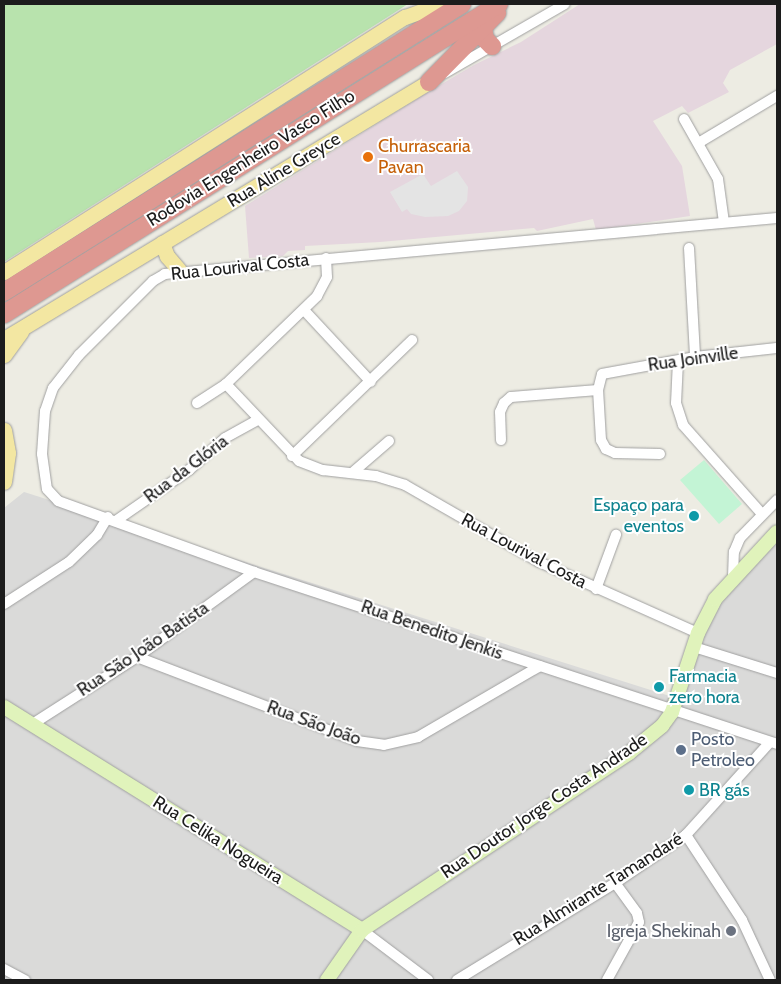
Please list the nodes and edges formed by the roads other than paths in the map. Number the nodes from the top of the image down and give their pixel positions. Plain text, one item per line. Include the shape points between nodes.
1 (440, 4) edge
2 (462, 4) edge
3 (499, 4) edge
4 (506, 4) edge
5 (565, 4) edge
6 (483, 27) junction
7 (492, 46) junction
8 (429, 82) junction
9 (777, 96) edge
10 (684, 119) dead end
11 (700, 142) junction
12 (777, 218) edge
13 (724, 222) junction
14 (162, 243) junction
15 (689, 248) dead end
16 (326, 258) junction
17 (179, 270) junction
18 (4, 272) edge
19 (4, 292) edge
20 (304, 310) junction
21 (4, 314) edge
22 (28, 322) junction
23 (4, 339) edge
24 (412, 340) dead end
25 (777, 348) edge
26 (4, 355) edge
27 (696, 357) junction
28 (678, 361) junction
29 (371, 382) junction
30 (226, 384) junction
31 (598, 390) junction
32 (197, 403) dead end
33 (258, 420) junction
34 (4, 430) edge
35 (501, 440) dead end
36 (389, 441) dead end
37 (660, 454) dead end
38 (292, 456) junction
39 (352, 473) junction
40 (4, 482) edge
41 (777, 500) edge
42 (88, 511) joint
43 (761, 513) junction
44 (113, 519) junction
45 (777, 532) edge
46 (616, 535) dead end
47 (254, 572) junction
48 (733, 576) junction
49 (596, 589) junction
50 (4, 604) edge
51 (698, 633) junction
52 (694, 647) junction
53 (137, 657) junction
54 (540, 666) junction
55 (777, 673) edge
56 (4, 707) edge
57 (672, 712) junction
58 (31, 725) junction
59 (774, 744) edge
60 (686, 835) junction
61 (615, 883) junction
62 (362, 930) junction
63 (4, 969) edge
64 (25, 980) edge
65 (327, 980) edge
66 (428, 980) edge
67 (457, 980) edge
68 (607, 980) edge
69 (770, 980) edge

1 - 18 main road via 405,17
2 - 19 highway, Rodovia Engenheiro Vasco Filho
3 - 21 highway, Rodovia Engenheiro Vasco Filho
4 - 6 highway
5 - 7 street, Rua Aline Greyce
6 - 7 highway via 485,39
6 - 8 highway
7 - 8 street, Rua Aline Greyce
8 - 14 main road, Rua Aline Greyce
9 - 11 street
10 - 11 street
11 - 13 street via 718,179
12 - 13 street, Rua Lourival Costa
13 - 16 street, Rua Lourival Costa
14 - 17 main road via 167,256
14 - 22 main road, Rua Aline Greyce
15 - 27 street
16 - 17 street, Rua Lourival Costa
16 - 20 street, Rua Lourival Costa via 325,285
17 - 42 street, Rua Lourival Costa via 153,282 79,355 53,388 45,411 43,433 45,482 58,501
20 - 29 street
20 - 30 street, Rua Lourival Costa
22 - 23 main road, Rua Aline Greyce
22 - 26 main road
24 - 29 street
25 - 27 street, Rua Joinville
27 - 28 street, Rua Joinville
28 - 31 street, Rua Joinville via 608,372 600,378
28 - 43 street via 676,403 683,425
29 - 38 street
30 - 32 street, Rua Lourival Costa
30 - 33 street, Rua Lourival Costa
31 - 35 street via 511,397 500,412
31 - 37 street via 601,440 606,449 616,453
33 - 38 street, Rua Lourival Costa
33 - 44 street, Rua da Glória via 226,438 189,470
34 - 40 main road via 8,453
36 - 39 street
38 - 39 street, Rua Lourival Costa via 310,467
39 - 49 street, Rua Lourival Costa via 404,485 505,545
41 - 43 street
42 - 44 street, Rua Benedito Jenkis
43 - 48 street via 740,538 734,552
44 - 47 street, Rua Benedito Jenkis
44 - 50 street, Rua da Glória via 69,562
45 - 48 main road, Rua Doutor Jorge Costa Andrade
46 - 49 street
47 - 53 street, Rua São João Batista
47 - 54 street, Rua Benedito Jenkis
48 - 51 main road, Rua Doutor Jorge Costa Andrade via 715,599
49 - 51 street, Rua Lourival Costa
51 - 52 main road, Rua Doutor Jorge Costa Andrade
52 - 55 street
52 - 57 main road, Rua Doutor Jorge Costa Andrade
53 - 54 street, Rua São João via 357,741 384,745 418,738
53 - 58 street, Rua São João Batista
54 - 57 street, Rua Benedito Jenkis
56 - 58 main road, Rua Celika Nogueira
57 - 59 street, Rua Benedito Jenkis
57 - 62 main road, Rua Doutor Jorge Costa Andrade via 662,726 629,752
58 - 62 main road, Rua Celika Nogueira
59 - 60 street, Rua Almirante Tamandaré
60 - 61 street, Rua Almirante Tamandaré
60 - 69 street via 742,920
61 - 67 street, Rua Almirante Tamandaré
61 - 68 street via 637,913 639,922
62 - 65 main road, Rua Doutor Jorge Costa Andrade
62 - 66 street, Rua Celika Nogueira
63 - 64 street

